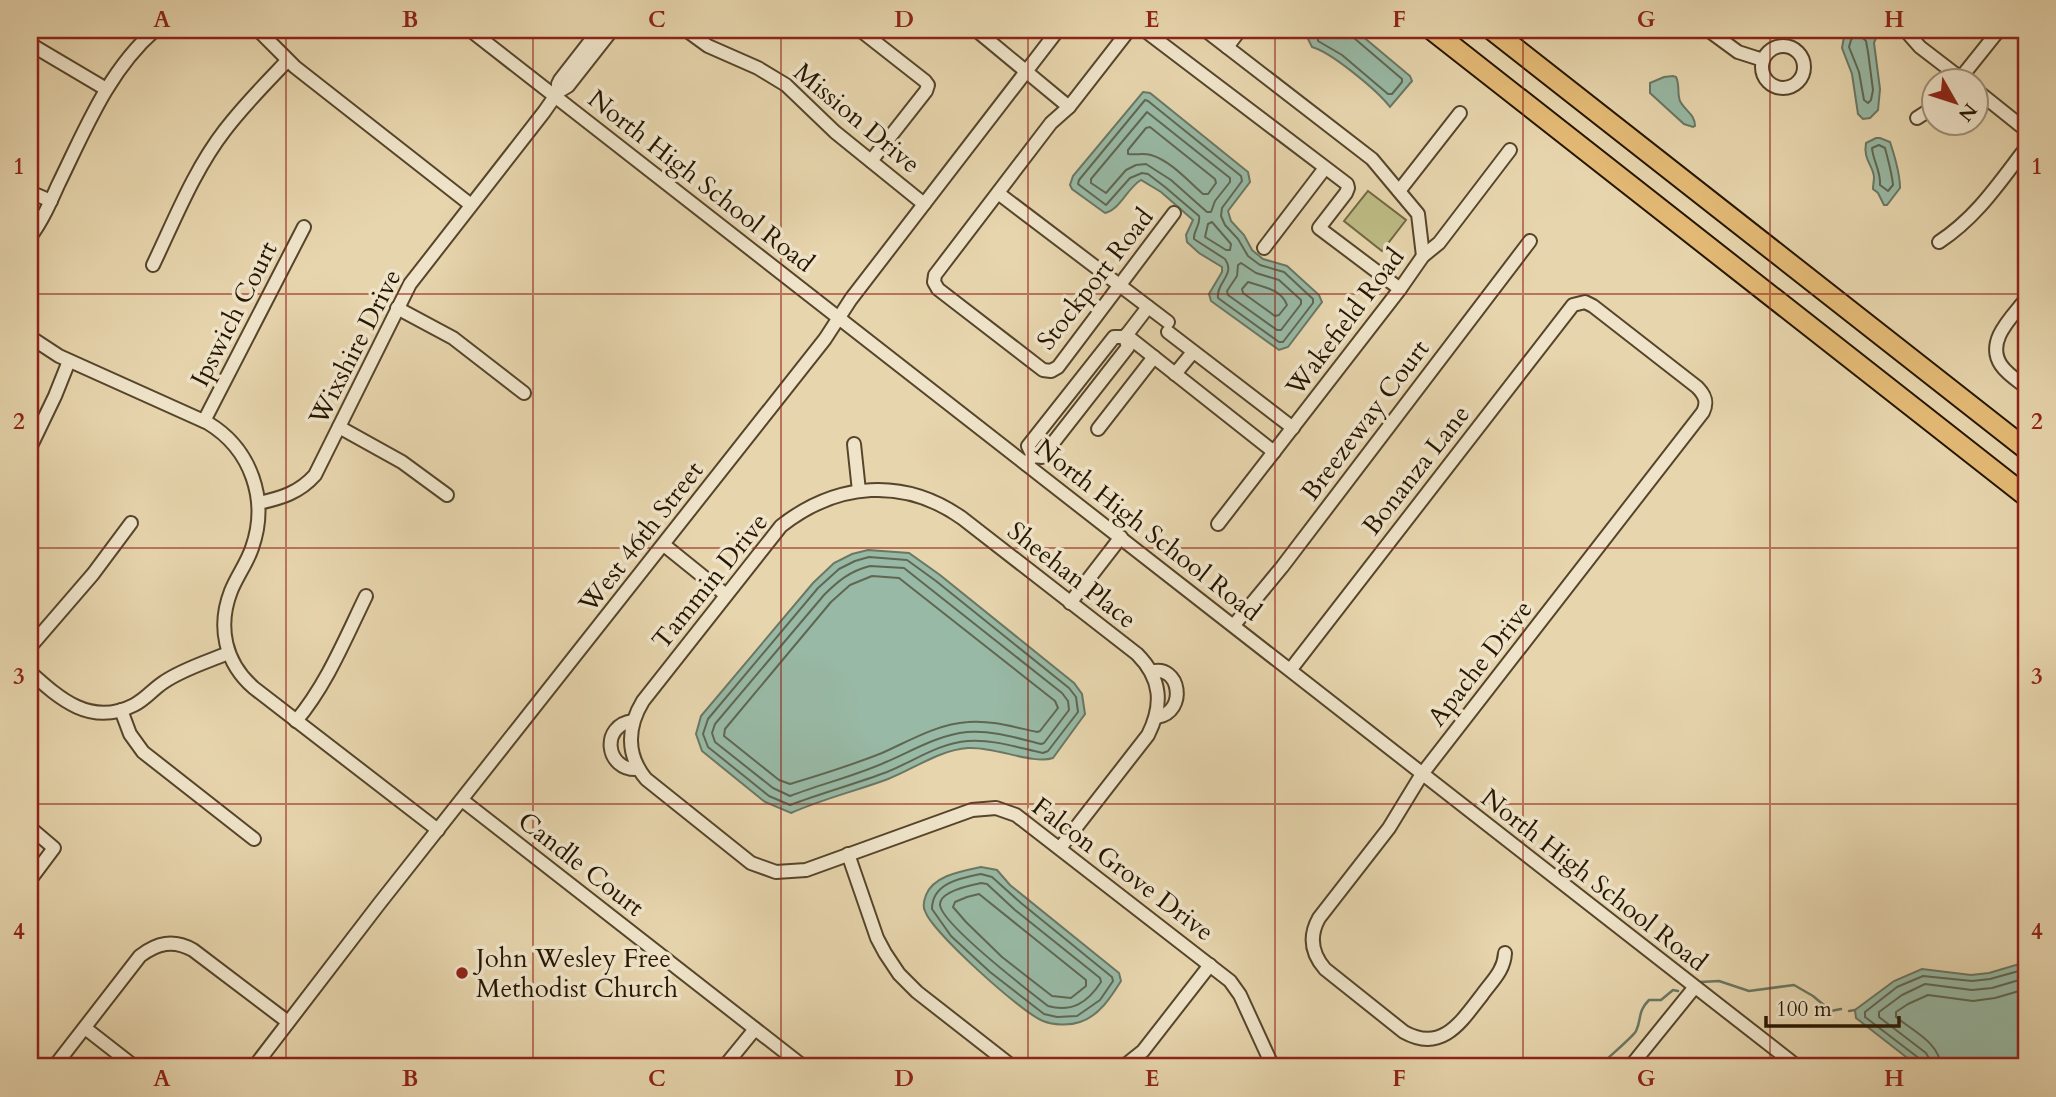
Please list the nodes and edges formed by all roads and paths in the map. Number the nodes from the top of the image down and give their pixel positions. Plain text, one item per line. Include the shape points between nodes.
1 (155, 30) edge
2 (258, 30) edge
3 (470, 30) edge
4 (599, 30) edge
5 (612, 30) edge
6 (686, 30) edge
7 (860, 30) edge
8 (976, 30) edge
9 (1058, 30) edge
10 (1129, 30) edge
11 (1144, 30) edge
12 (1240, 30) edge
13 (1432, 30) edge
14 (1492, 30) edge
15 (1708, 30) edge
16 (1905, 30) edge
17 (1999, 30) edge
18 (1208, 31) edge
19 (30, 44) edge
20 (1227, 47) junction
21 (1763, 60) dead end
22 (287, 61) junction
23 (1944, 66) edge
24 (1972, 66) edge
25 (1026, 72) junction
26 (106, 89) junction
27 (557, 94) junction
28 (1990, 101) edge
29 (1069, 107) junction
30 (1460, 113) dead end
31 (1920, 116) edge
32 (1917, 118) dead end
33 (2026, 130) edge
34 (2026, 148) edge
35 (1510, 150) dead end
36 (871, 161) junction
37 (1325, 168) junction
38 (1399, 191) junction
39 (30, 192) edge
40 (998, 193) junction
41 (51, 201) junction
42 (924, 204) junction
43 (471, 205) junction
44 (1174, 213) dead end
45 (304, 227) dead end
46 (30, 237) edge
47 (1530, 241) dead end
48 (1940, 242) dead end
49 (1264, 248) dead end
50 (1423, 256) junction
51 (153, 264) dead end
52 (1119, 286) junction
53 (1400, 289) junction
54 (2026, 299) edge
55 (397, 307) junction
56 (1148, 307) junction
57 (840, 318) junction
58 (1126, 336) junction
59 (30, 337) edge
60 (1194, 352) junction
61 (1154, 357) junction
62 (69, 361) junction
63 (1175, 374) junction
64 (2023, 385) edge
65 (1071, 392) junction
66 (524, 393) dead end
67 (1084, 403) junction
68 (1706, 403) joint
69 (204, 421) junction
70 (339, 427) junction
71 (1293, 428) junction
72 (1098, 429) dead end
73 (854, 444) dead end
74 (30, 448) edge
75 (2026, 449) edge
76 (1274, 452) junction
77 (1030, 460) junction
78 (859, 491) junction
79 (447, 495) dead end
80 (2026, 496) edge
81 (258, 503) junction
82 (961, 518) joint
83 (131, 523) dead end
84 (1219, 524) dead end
85 (1121, 537) junction
86 (664, 545) junction
87 (726, 595) junction
88 (366, 596) dead end
89 (1070, 603) junction
90 (1234, 625) junction
91 (30, 647) edge
92 (228, 653) junction
93 (1291, 669) junction
94 (30, 671) edge
95 (1151, 672) junction
96 (121, 710) junction
97 (1157, 717) junction
98 (296, 721) junction
99 (633, 721) junction
100 (638, 769) junction
101 (1422, 774) junction
102 (462, 800) junction
103 (438, 830) junction
104 (30, 831) edge
105 (254, 839) dead end
106 (1060, 848) junction
107 (848, 854) junction
108 (30, 880) edge
109 (1505, 953) dead end
110 (1210, 965) junction
111 (1694, 988) junction
112 (288, 1022) junction
113 (85, 1028) junction
114 (755, 1029) junction
115 (54, 1067) edge
116 (135, 1067) edge
117 (254, 1067) edge
118 (724, 1067) edge
119 (804, 1067) edge
120 (1013, 1067) edge
121 (1123, 1067) edge
122 (1273, 1067) edge
123 (1630, 1067) edge
124 (1798, 1067) edge

1 - 26 street
2 - 22 street
3 - 27 street, North High School Road
4 - 27 street, Wixshire Drive via 560,80
5 - 27 street, Wixshire Drive via 569,86
6 - 36 street, Mission Drive via 786,85
7 - 36 street via 928,85
8 - 25 street
9 - 25 street, West 46th Street
10 - 29 street
11 - 37 street
12 - 20 street
13 - 80 highway
14 - 75 highway
15 - 21 street via 1738,52
16 - 23 street
17 - 24 street
18 - 20 street
19 - 26 street
20 - 38 street via 1372,159
22 - 43 street
22 - 51 street via 245,105 209,154
25 - 29 street
25 - 42 street, West 46th Street
26 - 41 street
27 - 43 street, Wixshire Drive
27 - 57 street, North High School Road
28 - 33 street
29 - 40 street via 1051,123
30 - 38 street
31 - 32 street
34 - 48 street via 1976,213
35 - 50 street, Wakefield Road via 1439,243
36 - 42 street, Mission Drive
37 - 49 street
37 - 53 street via 1348,188 1319,228
38 - 50 street via 1419,215
39 - 41 street
40 - 52 street
40 - 52 street, Stockport Road via 934,282 1043,370 1058,367
41 - 46 street
42 - 57 street, West 46th Street
43 - 55 street, Wixshire Drive
44 - 52 street, Stockport Road
45 - 69 street, Ipswich Court
47 - 90 street, Breezeway Court
50 - 53 street, Wakefield Road
52 - 56 street
53 - 71 street, Wakefield Road
54 - 64 street via 2001,331 1996,351 2003,368
55 - 66 street via 453,338
55 - 70 street, Wixshire Drive
56 - 58 street
56 - 60 street
57 - 77 street, North High School Road
57 - 86 street, West 46th Street
58 - 61 street
58 - 65 street via 1114,337
58 - 67 street via 1128,346
59 - 62 street
60 - 63 street
60 - 71 street
61 - 63 street
61 - 72 street
62 - 69 street
62 - 74 street
63 - 76 street
65 - 67 street
65 - 77 street via 1028,446
67 - 77 street via 1042,457
68 - 93 street, Bonanza Lane via 1697,387 1594,306 1573,305
68 - 101 street, Apache Drive
69 - 81 street via 228,437 243,456
70 - 79 street via 395,457
70 - 81 street, Wixshire Drive via 306,484 292,494
71 - 76 street, Wakefield Road
73 - 78 street
76 - 84 street, Wakefield Road
77 - 85 street, North High School Road
78 - 82 street, Tammin Drive via 913,494
78 - 87 street, Tammin Drive via 819,502 791,519
81 - 92 street via 253,545 226,607 223,628
82 - 89 street, Sheehan Place
83 - 91 street
85 - 89 street
85 - 90 street, North High School Road
86 - 87 street
86 - 102 street, West 46th Street
87 - 99 street, Tammin Drive via 643,701
88 - 98 street via 331,667
89 - 95 street, Sheehan Place via 1137,654
90 - 93 street, North High School Road
92 - 96 street via 166,680 144,699
92 - 98 street via 247,682
93 - 101 street, North High School Road
94 - 96 street via 73,706 97,712
95 - 97 street, Sheehan Place
95 - 97 street, Sheehan Place via 1159,670 1171,677 1177,692 1170,712
96 - 105 street via 143,752
97 - 106 street
98 - 103 street
99 - 100 street via 631,750
99 - 100 street, Falcon Grove Drive via 615,730 611,748 618,763
100 - 107 street, Falcon Grove Drive via 651,785 763,868 797,872
101 - 109 street, Apache Drive via 1389,828 1317,921 1312,942 1318,961 1404,1031 1429,1039 1458,1026 1503,968
101 - 111 street, North High School Road
102 - 103 street, West 46th Street
102 - 114 street, Candle Court
103 - 112 street, West 46th Street
104 - 108 street via 54,848
106 - 107 street, Falcon Grove Drive via 1016,815 984,808
106 - 110 street, Falcon Grove Drive
107 - 120 street via 877,938 899,974
110 - 121 street via 1143,1051
110 - 122 street, Falcon Grove Drive via 1237,990
111 - 123 street
111 - 124 street, North High School Road
112 - 113 street via 193,950 167,943 140,956
112 - 117 street, West 46th Street
113 - 115 street
113 - 116 street
114 - 118 street
114 - 119 street, Candle Court

